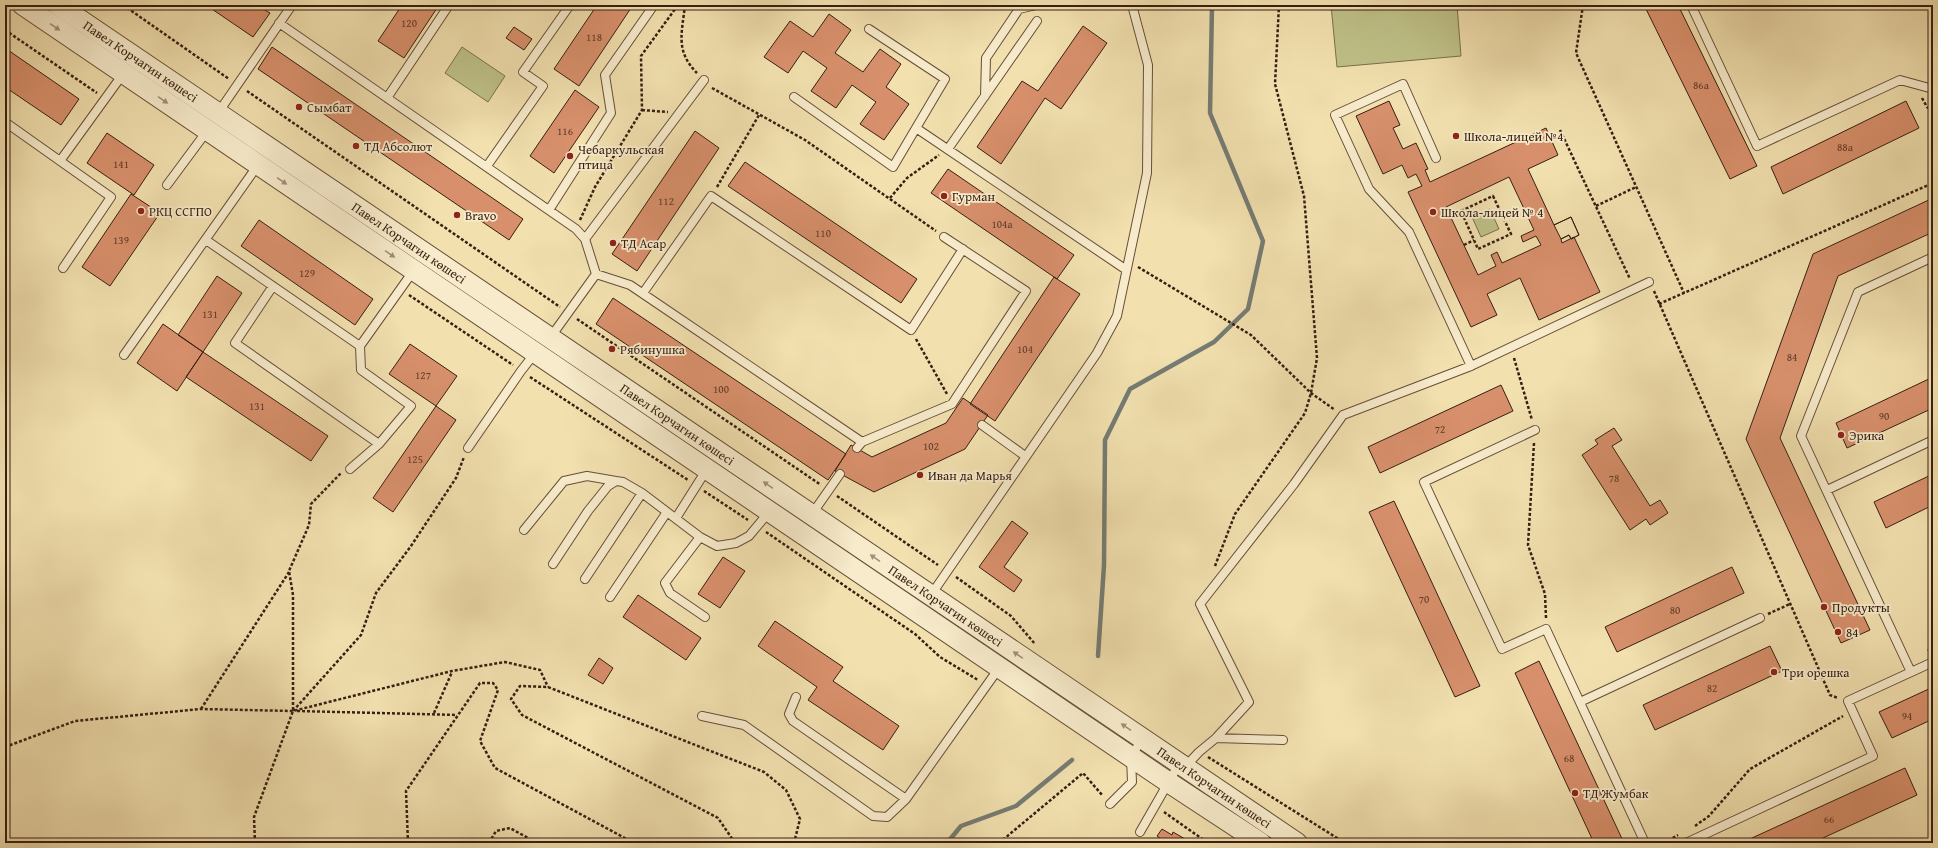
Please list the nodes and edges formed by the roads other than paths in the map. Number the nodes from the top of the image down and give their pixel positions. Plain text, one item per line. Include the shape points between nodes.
1 (23, 5) edge
2 (58, 5) edge
3 (292, 5) edge
4 (449, 5) edge
5 (570, 5) edge
6 (654, 5) edge
7 (1036, 5) edge
8 (1132, 5) edge
9 (1691, 5) edge
10 (1016, 7) edge
11 (1037, 21) dead end
12 (279, 23) junction
13 (869, 29) dead end
14 (119, 47) junction
15 (116, 68) junction
16 (704, 80) road end
17 (1933, 89) edge
18 (985, 96) junction
19 (794, 97) dead end
20 (387, 98) junction
21 (218, 114) junction
22 (5, 122) edge
23 (916, 128) junction
24 (207, 130) junction
25 (948, 149) junction
26 (1436, 158) dead end
27 (60, 161) junction
28 (258, 165) junction
29 (487, 166) junction
30 (167, 185) dead end
31 (549, 210) junction
32 (944, 237) road end
33 (585, 239) junction
34 (206, 240) junction
35 (963, 249) junction
36 (424, 253) junction
37 (1933, 257) edge
38 (63, 268) dead end
39 (1125, 269) junction
40 (414, 270) junction
41 (596, 274) junction
42 (1650, 282) road end
43 (273, 286) junction
44 (643, 293) junction
45 (550, 338) junction
46 (360, 346) junction
47 (536, 353) junction
48 (124, 354) dead end
49 (1471, 366) junction
50 (982, 425) dead end
51 (1535, 430) road end
52 (689, 432) junction
53 (1933, 440) edge
54 (379, 444) junction
55 (468, 448) road end
56 (678, 449) junction
57 (1025, 456) junction
58 (350, 469) road end
59 (707, 469) junction
60 (840, 474) dead end
61 (616, 481) junction
62 (1827, 490) junction
63 (642, 493) junction
64 (770, 511) junction
65 (667, 512) junction
66 (811, 515) junction
67 (676, 518) junction
68 (524, 530) dead end
69 (700, 537) junction
70 (553, 564) dead end
71 (585, 580) dead end
72 (931, 595) junction
73 (610, 597) dead end
74 (705, 617) dead end
75 (1760, 618) road end
76 (1933, 662) edge
77 (999, 667) junction
78 (1911, 672) junction
79 (796, 697) dead end
80 (1580, 702) junction
81 (702, 716) dead end
82 (1216, 738) junction
83 (1142, 739) junction
84 (1283, 740) dead end
85 (1131, 756) junction
86 (1182, 766) junction
87 (1168, 782) junction
88 (906, 799) junction
89 (1110, 804) road end
90 (1140, 832) dead end
91 (1261, 843) edge
92 (1297, 843) edge
93 (1645, 843) edge
94 (1686, 843) edge

1 -> 15 street, Павел Корчагин көшесі
2 - 14 street, Павел Корчагин көшесі
3 - 12 lane
4 - 20 lane
5 - 29 lane via 523,72 543,86
6 - 31 lane via 605,75 611,113
7 - 10 lane
8 - 39 lane via 1148,65 1147,173
9 - 17 lane via 1757,146 1900,80
10 - 18 lane via 986,58
11 - 18 lane
12 - 20 lane
12 - 21 lane
13 - 23 lane via 945,79
14 - 15 street
14 - 21 street, Павел Корчагин көшесі
15 -> 24 street, Павел Корчагин көшесі
15 - 27 lane via 105,98
16 - 33 lane
18 - 25 lane
19 - 23 lane via 893,167
20 - 29 lane
21 - 36 street, Павел Корчагин көшесі
22 - 27 lane
23 - 25 lane
24 - 28 street, Павел Корчагин көшесі
24 - 30 lane
25 - 39 lane
26 - 49 lane via 1403,84 1335,115 1369,189 1409,232
27 - 38 lane via 111,197
28 - 34 lane
28 -> 40 street, Павел Корчагин көшесі
29 - 31 lane
31 - 33 lane via 576,229
32 - 35 lane
33 - 41 lane
34 - 43 lane
34 - 48 lane
35 - 44 lane via 911,330 711,196
35 - 44 lane via 1026,291 954,405 860,445
36 - 40 street
36 - 45 street, Павел Корчагин көшесі
37 - 62 lane via 1858,292 1801,436
39 - 57 lane via 1116,316 1098,353
40 - 46 lane
40 - 47 street, Павел Корчагин көшесі
41 - 44 lane via 630,285
41 - 45 lane
42 - 49 lane
43 - 46 lane
43 - 54 lane via 235,343
45 - 52 street, Павел Корчагин көшесі
46 - 54 lane via 361,370 411,406
47 - 55 lane
47 - 56 street, Павел Корчагин көшесі
49 - 82 lane via 1343,415 1294,484 1200,604 1249,702
50 - 57 lane
51 - 80 lane via 1424,482 1502,649 1546,629
52 - 56 street
66 -> 52 street, Павел Корчагин көшесі
53 - 62 lane
54 - 58 lane
56 - 59 street, Павел Корчагин көшесі
57 - 72 lane
59 - 64 street, Павел Корчагин көшесі
59 - 67 lane
60 - 66 lane
61 - 63 lane via 623,482
61 - 68 lane via 587,476 564,480
61 - 70 lane via 608,486 592,506
62 - 78 lane
63 - 65 lane
63 - 71 lane
64 - 69 lane via 749,536 736,543 717,546
64 - 77 street, Павел Корчагин көшесі
65 - 67 lane
65 - 73 lane
72 -> 66 street, Павел Корчагин көшесі
67 - 69 lane
69 - 74 lane via 665,583 670,593
83 -> 72 street, Павел Корчагин көшесі
75 - 80 lane
76 - 78 lane
77 - 85 street, Павел Корчагин көшесі
77 - 88 lane
78 - 94 lane via 1848,701 1873,756
79 - 88 lane via 789,714 793,721
80 - 93 lane
81 - 88 lane via 744,725 873,816 887,817
82 - 84 lane
82 - 86 lane
83 - 85 lane
83 - 86 street, Павел Корчагин көшесі
85 - 87 street, Павел Корчагин көшесі
85 - 89 lane via 1132,782
86 - 87 lane
86 - 92 street, Павел Корчагин көшесі
87 - 90 lane
87 - 91 street, Павел Корчагин көшесі

